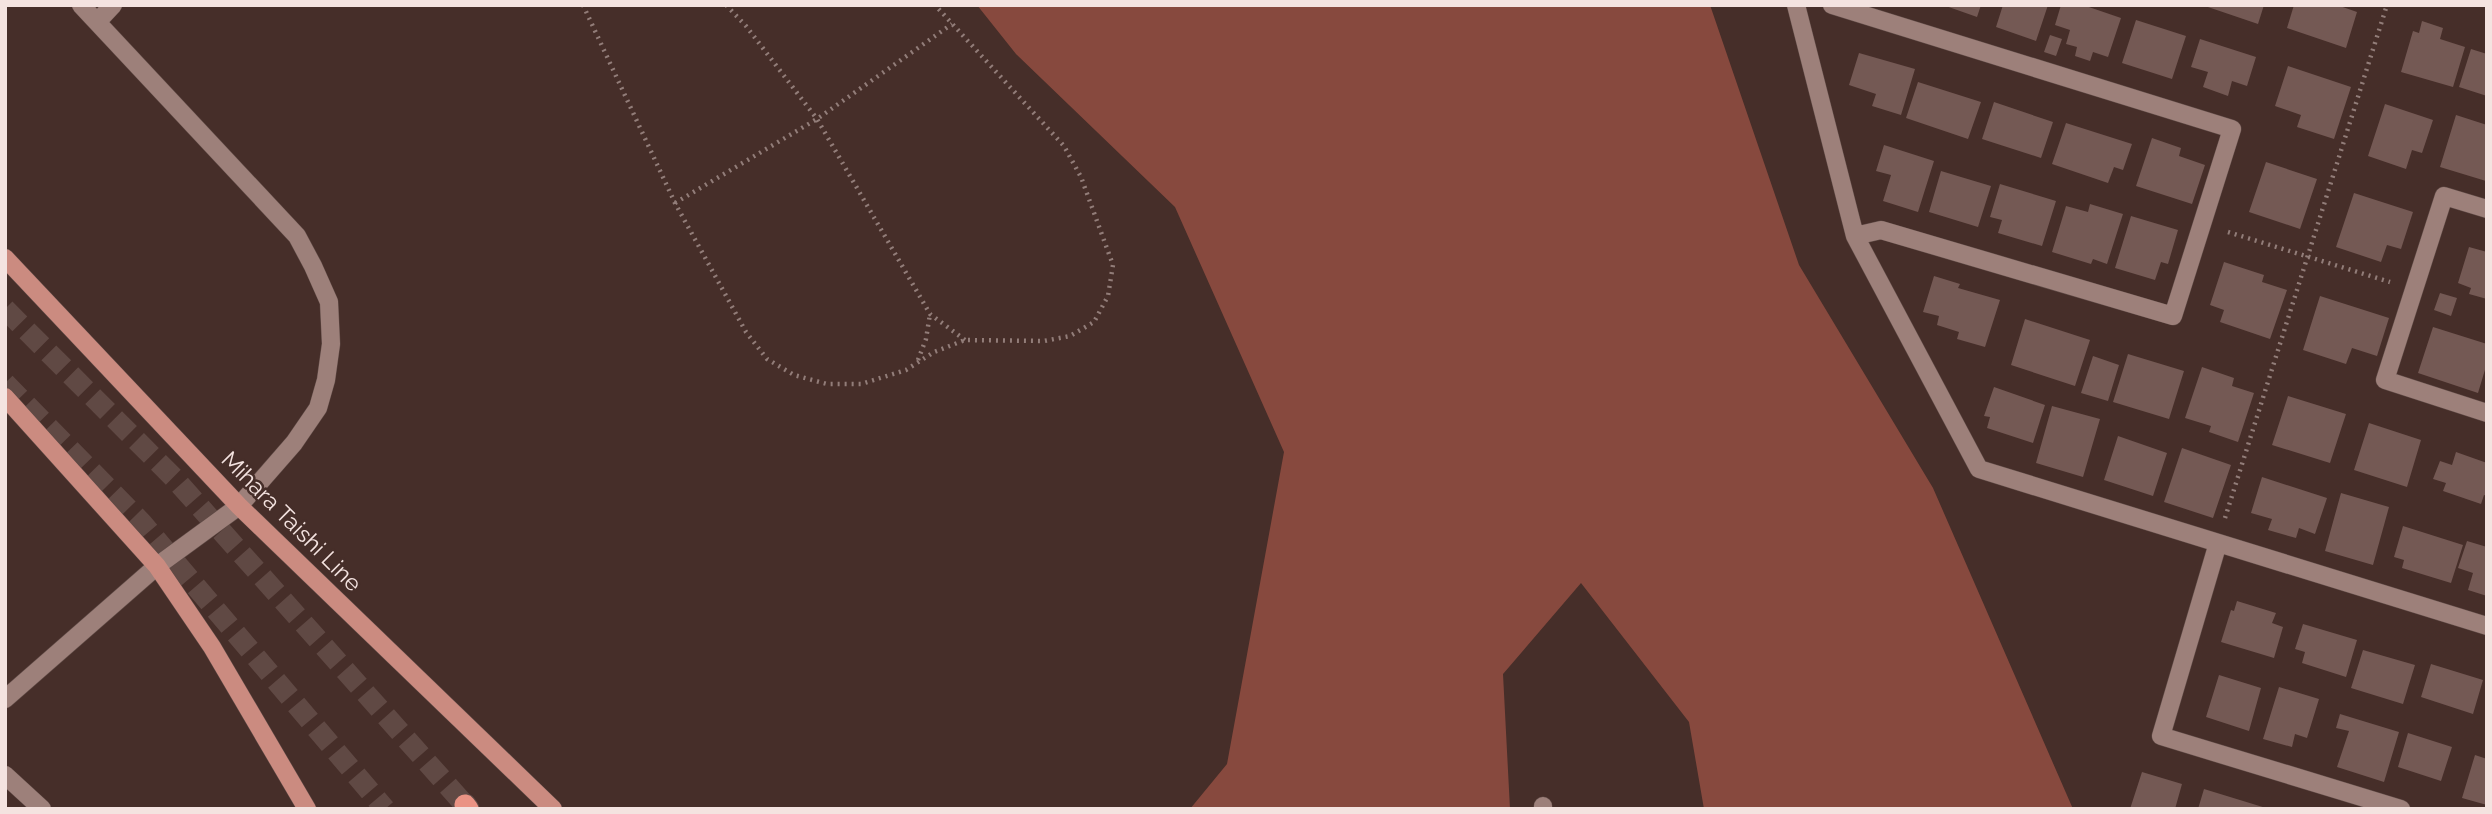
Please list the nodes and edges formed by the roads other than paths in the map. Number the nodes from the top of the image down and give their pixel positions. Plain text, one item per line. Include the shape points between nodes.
1 (81, 5) edge
2 (113, 5) edge
3 (1796, 5) edge
4 (1832, 5) edge
5 (98, 22) junction
6 (2487, 209) edge
7 (1855, 236) junction
8 (5, 258) edge
9 (5, 397) edge
10 (2487, 413) edge
11 (239, 506) junction
12 (2218, 542) junction
13 (157, 566) junction
14 (2487, 625) edge
15 (5, 699) edge
16 (5, 775) edge
17 (42, 809) edge
18 (307, 809) edge
19 (553, 809) edge
20 (2401, 809) edge

1 - 5 street
2 - 5 street
3 - 7 street
4 - 7 street via 2232,129 2173,316 1881,230
5 - 11 street via 297,236 329,302 331,344 318,408
6 - 10 street via 2444,196 2385,380
7 - 12 street via 1979,469
8 - 11 main road, Mihara Taishi Line
9 - 13 main road
11 - 13 street
11 - 19 main road, Mihara Taishi Line
12 - 14 street
12 - 20 street via 2161,736
13 - 15 street
13 - 18 main road via 212,647
16 - 17 street

